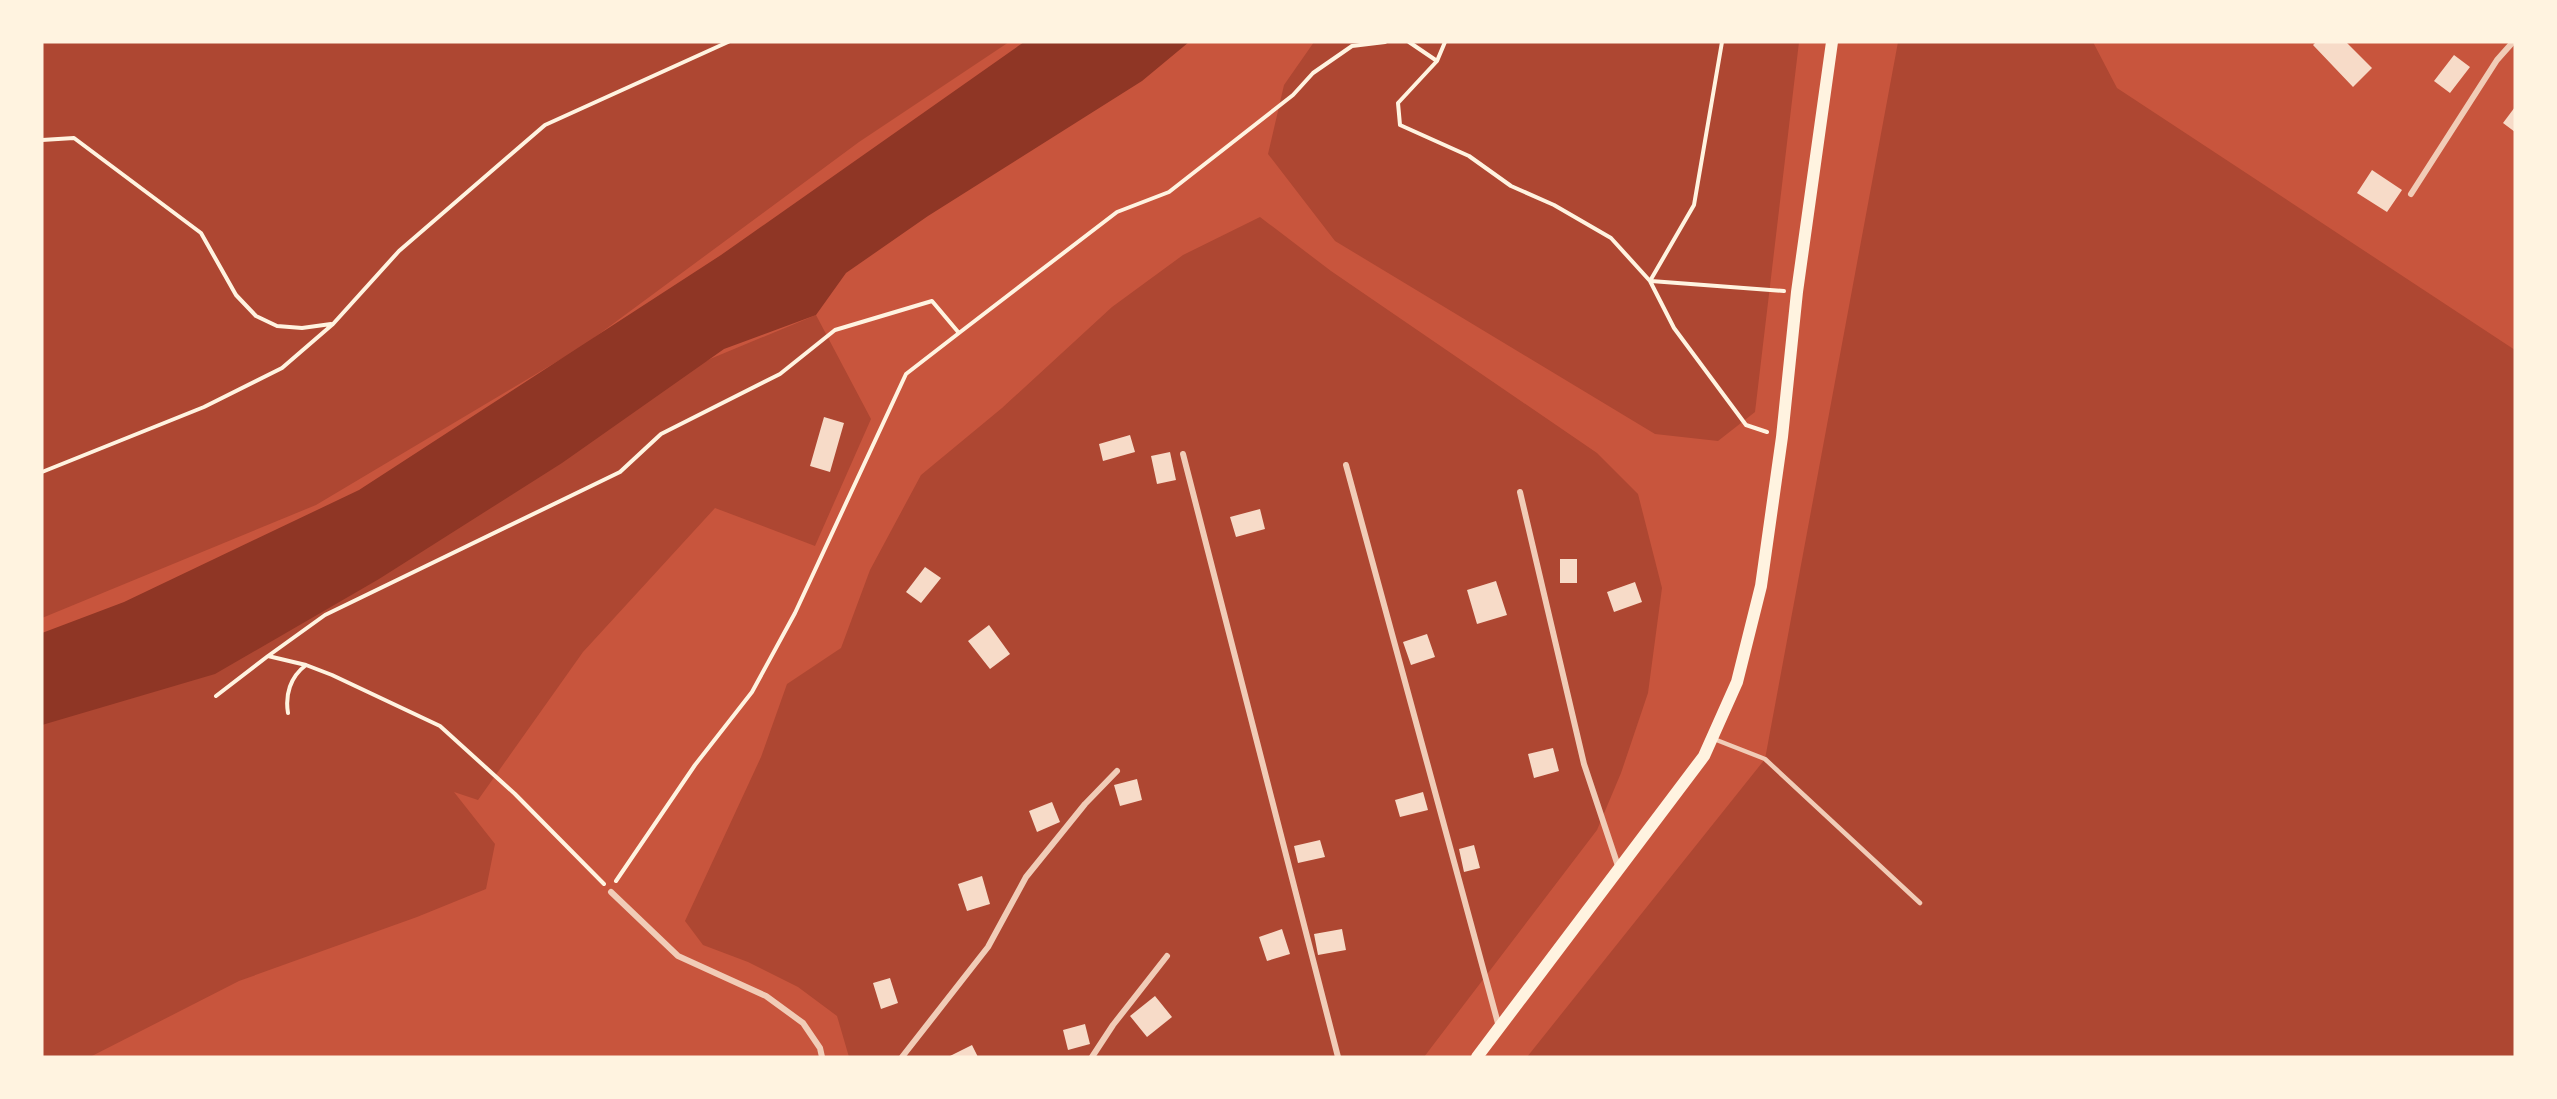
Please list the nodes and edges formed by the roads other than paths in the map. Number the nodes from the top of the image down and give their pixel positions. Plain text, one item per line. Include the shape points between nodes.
1 (1832, 42) edge
2 (2512, 42) edge
3 (2411, 195) dead end
4 (1183, 454) dead end
5 (1346, 465) dead end
6 (1520, 492) dead end
7 (1712, 738) junction
8 (1117, 771) dead end
9 (1619, 869) junction
10 (611, 892) road end
11 (1920, 903) dead end
12 (1167, 956) dead end
13 (1499, 1028) junction
14 (822, 1057) edge
15 (902, 1057) edge
16 (1092, 1057) edge
17 (1338, 1057) edge
18 (1477, 1057) edge

1 - 7 main road via 1761,586 1737,682
2 - 3 street
4 - 17 street
5 - 13 street
6 - 9 street via 1584,764
7 - 9 main road via 1704,756
7 - 11 lane via 1765,759
8 - 15 street via 1026,877 988,947
9 - 13 main road
10 - 14 street via 678,956 766,996 803,1023
12 - 16 street
13 - 18 main road

